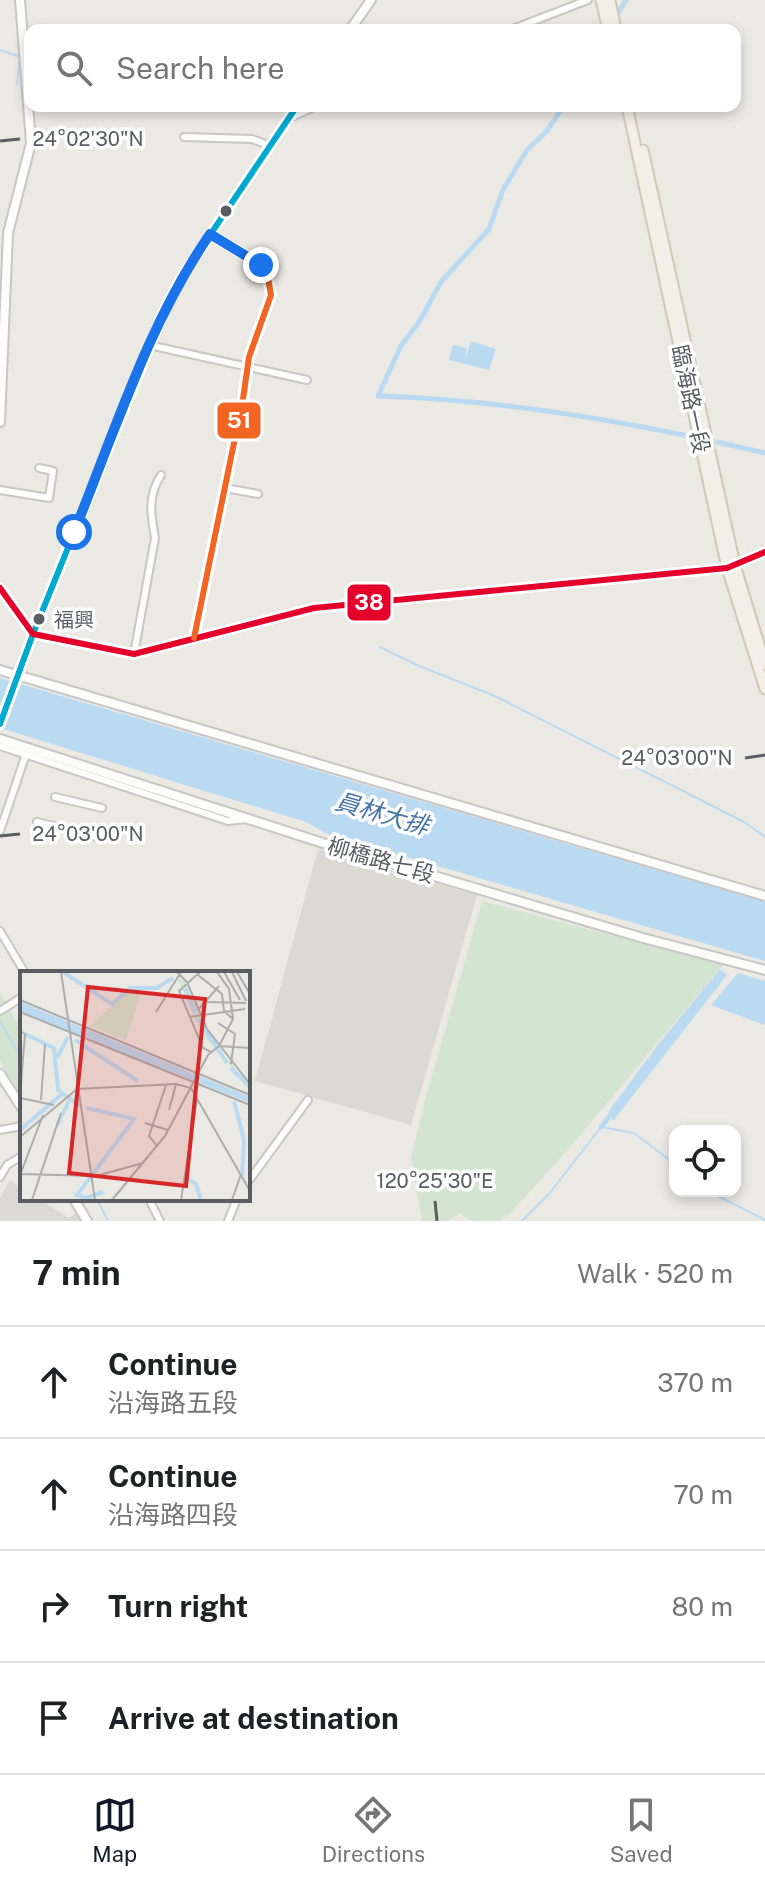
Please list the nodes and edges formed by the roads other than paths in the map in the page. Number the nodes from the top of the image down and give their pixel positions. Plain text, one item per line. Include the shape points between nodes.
1 (20, 0) edge
2 (371, 0) edge
3 (588, 0) edge
4 (601, 0) edge
5 (610, 0) edge
6 (354, 24) edge
7 (526, 24) edge
8 (607, 24) edge
9 (615, 24) edge
10 (24, 55) edge
11 (28, 112) edge
12 (294, 112) edge
13 (303, 112) edge
14 (631, 112) edge
15 (290, 118) junction
16 (184, 137) dead end
17 (271, 146) junction
18 (210, 234) junction
19 (149, 345) junction
20 (247, 367) junction
21 (307, 380) dead end
22 (0, 422) edge
23 (39, 468) dead end
24 (161, 475) dead end
25 (225, 488) junction
26 (0, 490) edge
27 (258, 494) dead end
28 (765, 552) edge
29 (731, 566) junction
30 (0, 588) edge
31 (33, 634) junction
32 (194, 638) junction
33 (134, 654) junction
34 (765, 664) edge
35 (0, 670) edge
36 (16, 678) junction
37 (765, 689) edge
38 (0, 724) edge
39 (0, 739) edge
40 (0, 746) edge
41 (26, 754) junction
42 (55, 797) dead end
43 (102, 808) dead end
44 (247, 819) junction
45 (37, 822) dead end
46 (0, 831) edge
47 (101, 838) dead end
48 (765, 896) edge
49 (0, 931) edge
50 (765, 970) edge
51 (24, 971) edge
52 (20, 998) edge
53 (1, 1010) edge
54 (0, 1074) edge
55 (308, 1100) dead end
56 (20, 1105) edge
57 (20, 1126) edge
58 (0, 1130) edge
59 (20, 1157) edge
60 (0, 1177) edge
61 (250, 1179) edge
62 (75, 1201) edge
63 (150, 1201) edge
64 (236, 1201) edge
65 (87, 1221) edge
66 (160, 1221) edge
67 (228, 1221) edge

1 - 10 street
2 - 6 street
3 - 7 street
4 - 8 main road
5 - 9 main road
11 - 22 street via 31,143 8,233
12 - 15 street
13 - 15 street
14 - 29 main road, 臨海路一段
15 - 17 street
16 - 17 street via 252,139
17 - 18 street
18 - 19 street via 181,278
18 - 20 street via 267,272 270,300
19 - 20 street
19 - 31 street
20 - 21 street
20 - 25 street
23 - 26 street via 53,471 49,498
24 - 33 street via 152,489 150,524 155,538
25 - 27 street
25 - 32 street
28 - 29 street
29 - 32 street via 314,608
29 - 34 main road, 臨海路一段
29 - 37 main road, 臨海路一段
30 - 31 street
31 - 33 street
31 - 36 street
32 - 33 street
35 - 36 street
36 - 38 street
36 - 48 street
39 - 44 street, 柳橋路七段
40 - 41 street
41 - 44 street via 228,821
41 - 46 street
42 - 43 street
44 - 50 street, 柳橋路七段
45 - 47 street
49 - 51 street
52 - 53 street
54 - 56 street
55 - 61 street
57 - 58 street
59 - 60 street
62 - 65 street
63 - 66 street
64 - 67 street

